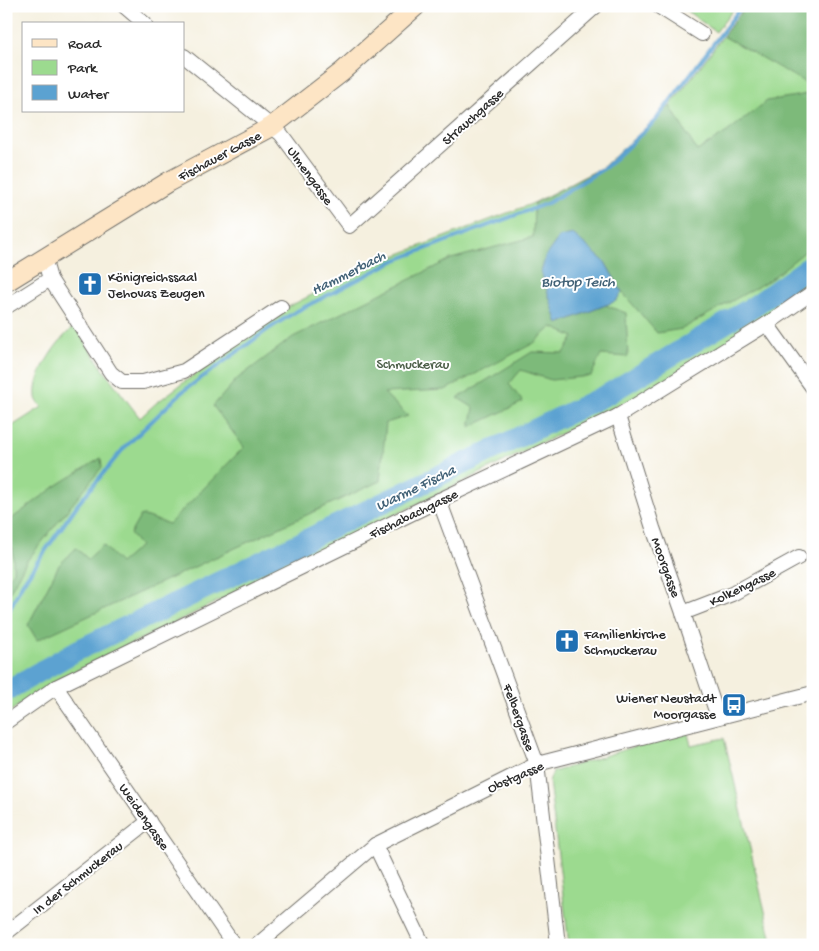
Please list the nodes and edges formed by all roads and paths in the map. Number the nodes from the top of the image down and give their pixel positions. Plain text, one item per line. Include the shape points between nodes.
1 (124, 6) edge
2 (416, 6) edge
3 (596, 6) edge
4 (658, 6) edge
5 (143, 22) edge
6 (702, 34) dead end
7 (185, 57) edge
8 (271, 127) junction
9 (348, 226) joint
10 (44, 258) junction
11 (50, 279) junction
12 (6, 282) edge
13 (813, 292) edge
14 (6, 307) edge
15 (281, 307) dead end
16 (768, 324) junction
17 (813, 388) edge
18 (618, 416) junction
19 (439, 500) junction
20 (799, 557) dead end
21 (683, 612) junction
22 (56, 687) junction
23 (813, 693) edge
24 (718, 717) junction
25 (6, 722) edge
26 (537, 764) junction
27 (148, 821) junction
28 (375, 845) junction
29 (6, 933) edge
30 (234, 945) edge
31 (257, 945) edge
32 (423, 945) edge
33 (558, 945) edge

1 - 5 street
2 - 8 main road, Fischauer Gasse via 342,72
3 - 9 street, Strauchgasse
4 - 6 street
7 - 8 street, Ulmengasse
8 - 9 street, Ulmengasse via 282,136
8 - 10 main road, Fischauer Gasse via 168,182
10 - 11 street
10 - 12 main road, Fischauer Gasse
11 - 14 street
11 - 15 street via 111,373 122,382 143,382 184,371
13 - 16 street, Fischabachgasse
16 - 17 street
16 - 18 street, Fischabachgasse
18 - 19 street, Fischabachgasse
18 - 21 street, Moorgasse
19 - 22 street, Fischabachgasse
19 - 26 street, Felbergasse
20 - 21 street, Kolkengasse via 732,594
21 - 24 street, Moorgasse
22 - 25 street, Fischabachgasse
22 - 27 street, Weidengasse
23 - 24 street, Obstgasse
24 - 26 street, Obstgasse
26 - 28 street, Obstgasse
26 - 33 street, Felbergasse
27 - 29 street, In der Schmuckerau
27 - 30 street, Weidengasse
28 - 31 street, Obstgasse
28 - 32 street

